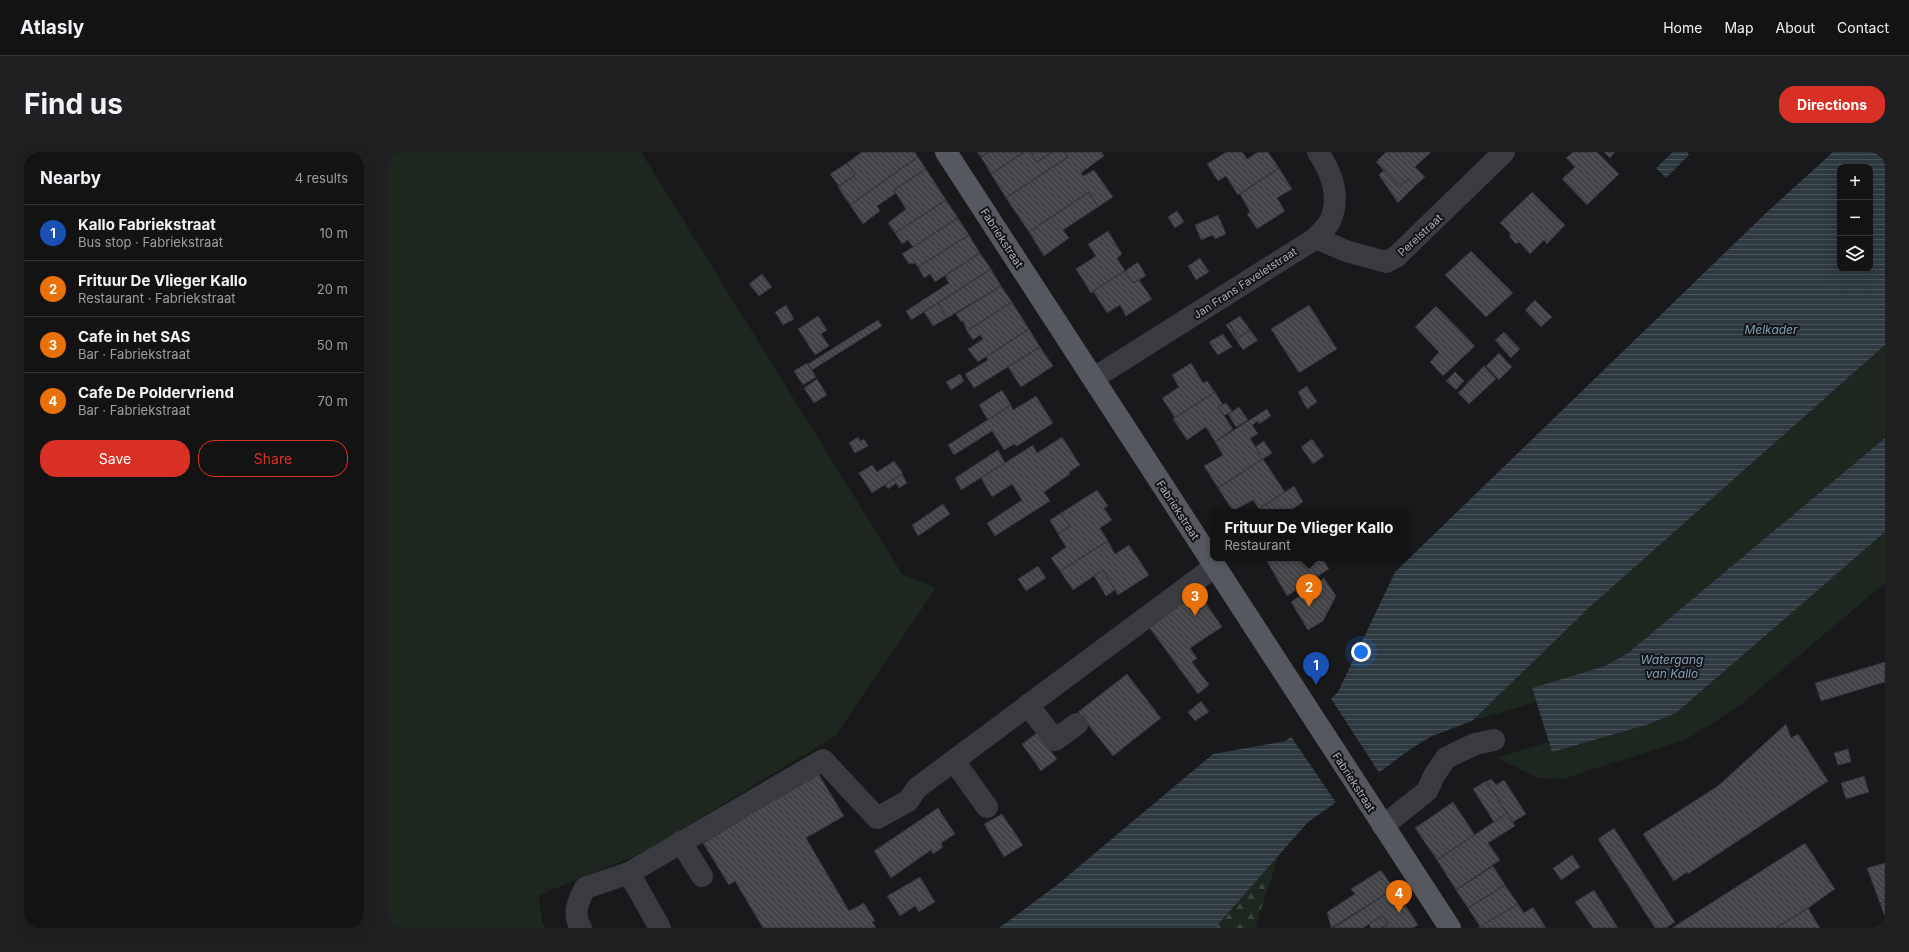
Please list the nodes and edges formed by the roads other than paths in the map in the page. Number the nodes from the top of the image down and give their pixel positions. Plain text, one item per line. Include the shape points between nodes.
1 (946, 152) edge
2 (1318, 152) edge
3 (1504, 152) edge
4 (1316, 238) junction
5 (1094, 378) junction
6 (1210, 561) edge
7 (1210, 561) edge
8 (1214, 567) junction
9 (1028, 705) junction
10 (1077, 724) dead end
11 (1494, 740) dead end
12 (954, 761) junction
13 (987, 807) dead end
14 (1380, 821) junction
15 (681, 842) junction
16 (628, 873) junction
17 (702, 876) dead end
18 (581, 928) edge
19 (660, 928) edge
20 (1450, 928) edge

1 - 5 main road, Fabriekstraat
2 - 4 street, Jan Frans Faveletstraat via 1332,179 1336,200 1330,222
3 - 4 street, Perelstraat via 1396,257 1386,262
4 - 5 street, Jan Frans Faveletstraat
5 - 6 main road, Fabriekstraat
7 - 8 main road, Fabriekstraat
8 - 9 street
8 - 14 main road, Fabriekstraat
9 - 10 street via 1054,740
9 - 12 street
11 - 14 street via 1475,744 1446,758 1434,774 1427,790
12 - 13 street
12 - 15 street via 917,788 908,802 877,818 823,760
14 - 20 main road, Fabriekstraat
15 - 16 street
15 - 17 street
16 - 18 street via 585,888 578,903 576,921
16 - 19 street

